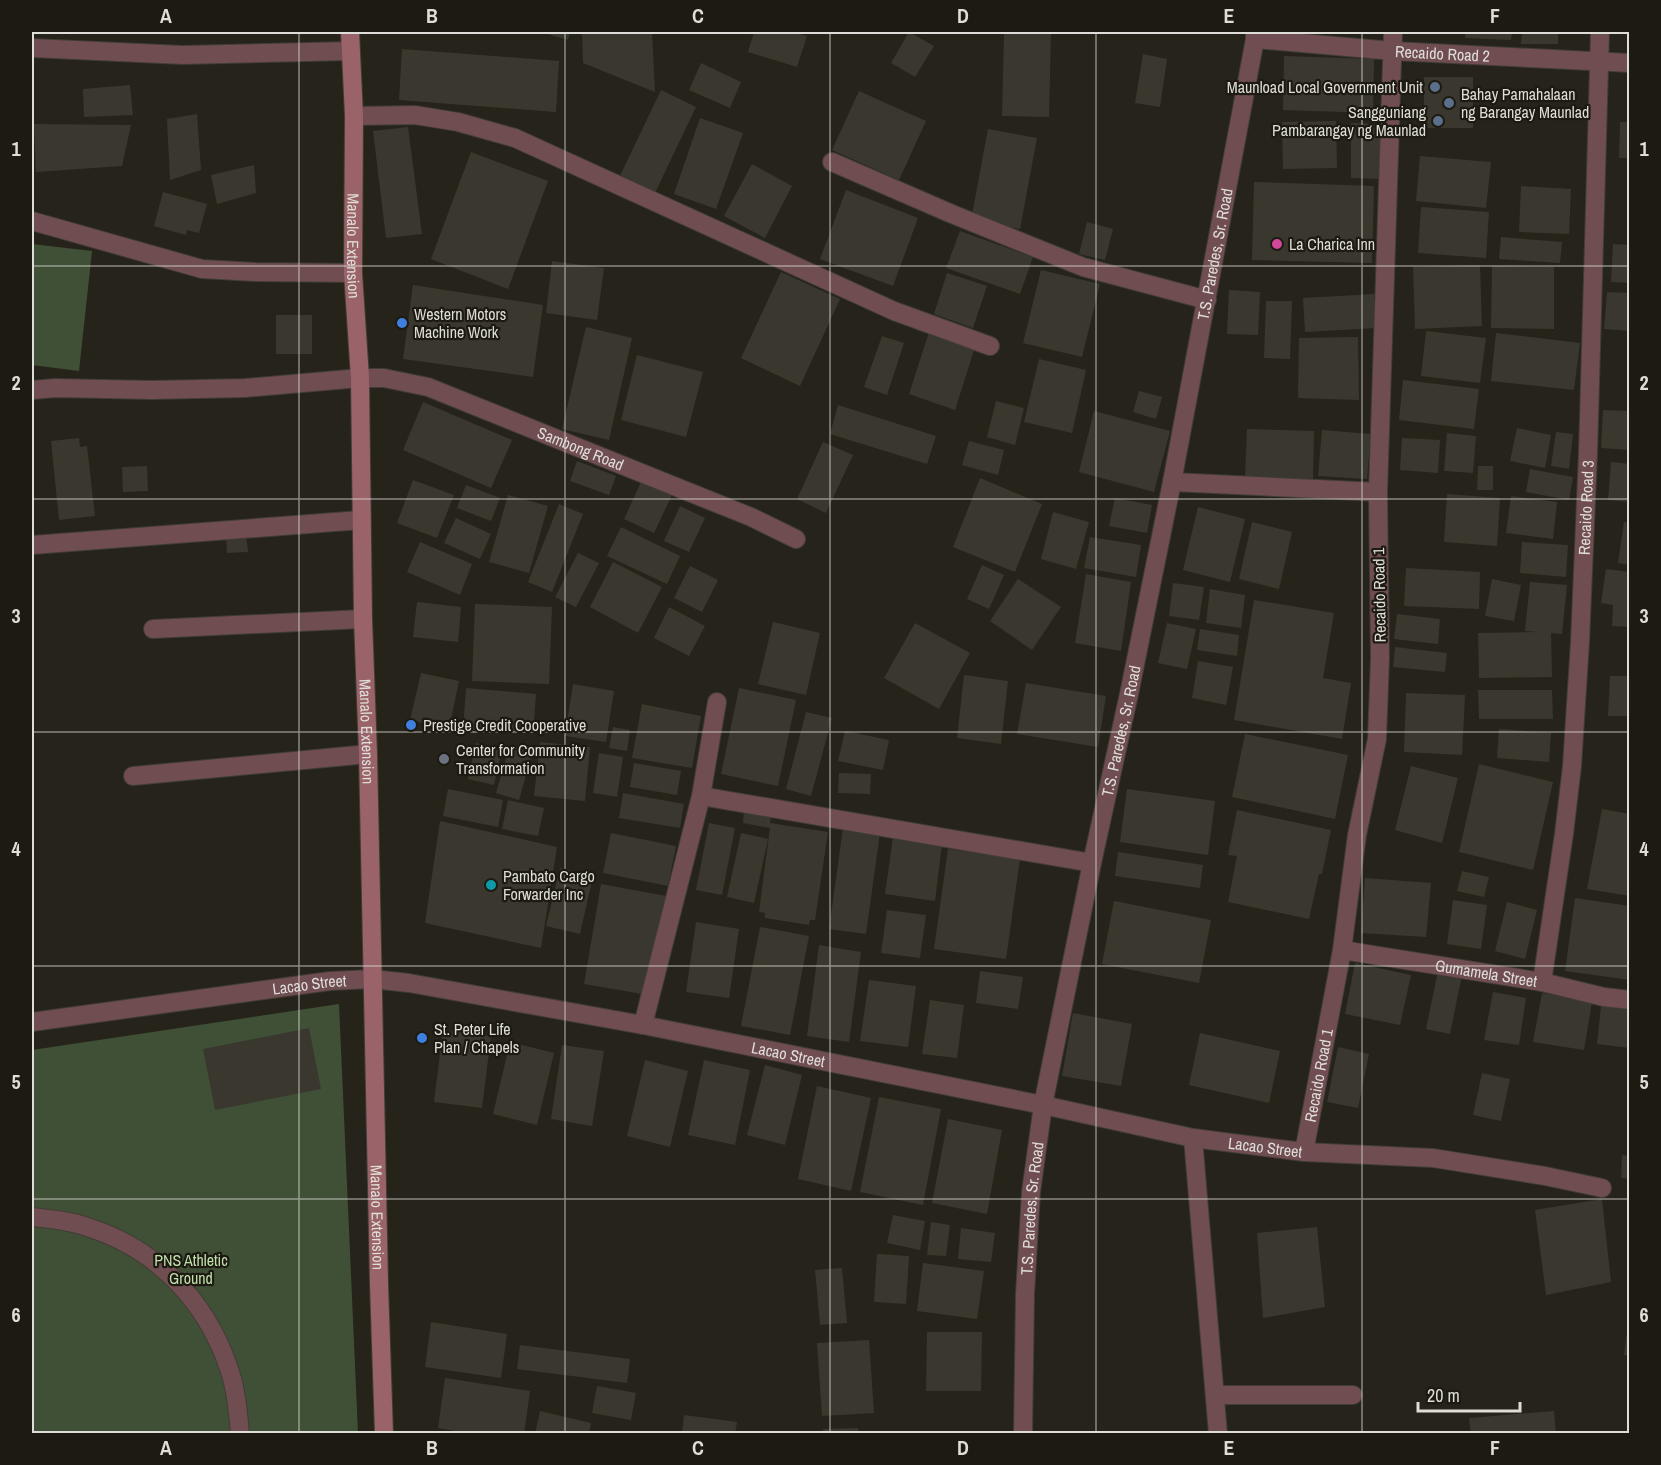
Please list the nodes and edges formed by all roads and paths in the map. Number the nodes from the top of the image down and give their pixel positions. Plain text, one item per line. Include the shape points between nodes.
1 (350, 32) edge
2 (1393, 32) edge
3 (1600, 32) edge
4 (1255, 35) edge
5 (32, 48) edge
6 (350, 51) junction
7 (1393, 51) junction
8 (1599, 62) junction
9 (1629, 63) edge
10 (354, 116) junction
11 (832, 162) dead end
12 (32, 221) edge
13 (353, 273) junction
14 (1207, 300) junction
15 (990, 346) dead end
16 (360, 378) junction
17 (32, 390) edge
18 (1172, 483) junction
19 (1378, 492) junction
20 (361, 520) junction
21 (796, 538) dead end
22 (32, 545) edge
23 (363, 619) junction
24 (153, 629) dead end
25 (717, 702) dead end
26 (368, 754) junction
27 (132, 776) dead end
28 (701, 796) junction
29 (1092, 863) junction
30 (1342, 950) junction
31 (372, 979) junction
32 (1542, 982) junction
33 (1629, 1000) edge
34 (32, 1022) edge
35 (643, 1025) junction
36 (1043, 1105) junction
37 (1193, 1138) junction
38 (1304, 1152) junction
39 (1602, 1188) dead end
40 (32, 1217) edge
41 (1215, 1395) junction
42 (1353, 1395) dead end
43 (240, 1434) edge
44 (384, 1434) edge
45 (1023, 1434) edge
46 (1218, 1434) edge

1 - 6 street, Manalo Extension
2 - 7 street, Recaido Road 1
3 - 8 street, Recaido Road 3
4 - 7 street, Recaido Road 2
4 - 14 street, T.S. Paredes, Sr. Road
5 - 6 street via 183,55
6 - 10 street, Manalo Extension
7 - 8 street, Recaido Road 2
7 - 19 street, Recaido Road 1
8 - 9 street, Recaido Road 2
8 - 32 street, Recaido Road 3 via 1580,642 1572,766
10 - 13 street, Manalo Extension
10 - 15 street via 415,115 515,138 894,312
11 - 14 street via 1083,267
12 - 13 street via 202,269
13 - 16 street, Manalo Extension
14 - 18 street, T.S. Paredes, Sr. Road
16 - 17 street, Sambong Road via 245,388
16 - 20 street, Manalo Extension
16 - 21 street, Sambong Road via 384,378 429,387 751,516
18 - 19 street
18 - 29 street, T.S. Paredes, Sr. Road
19 - 30 street, Recaido Road 1 via 1377,739 1357,835
20 - 22 street
20 - 23 street, Manalo Extension
23 - 24 street
23 - 26 street, Manalo Extension
25 - 28 street
26 - 27 street
26 - 31 street, Manalo Extension
28 - 29 street
28 - 35 street
29 - 36 street, T.S. Paredes, Sr. Road
30 - 32 street, Gumamela Street
30 - 38 street, Recaido Road 1
31 - 34 street, Lacao Street via 330,981
31 - 35 street, Lacao Street
31 - 44 street, Manalo Extension
32 - 33 street, Gumamela Street
35 - 36 street, Lacao Street
36 - 37 street, Lacao Street
36 - 45 street, T.S. Paredes, Sr. Road via 1031,1192
37 - 38 street, Lacao Street
37 - 41 street
38 - 39 street, Lacao Street via 1433,1158
40 - 43 street via 91,1228 122,1241 177,1280 216,1335 237,1400
41 - 42 street
41 - 46 street

